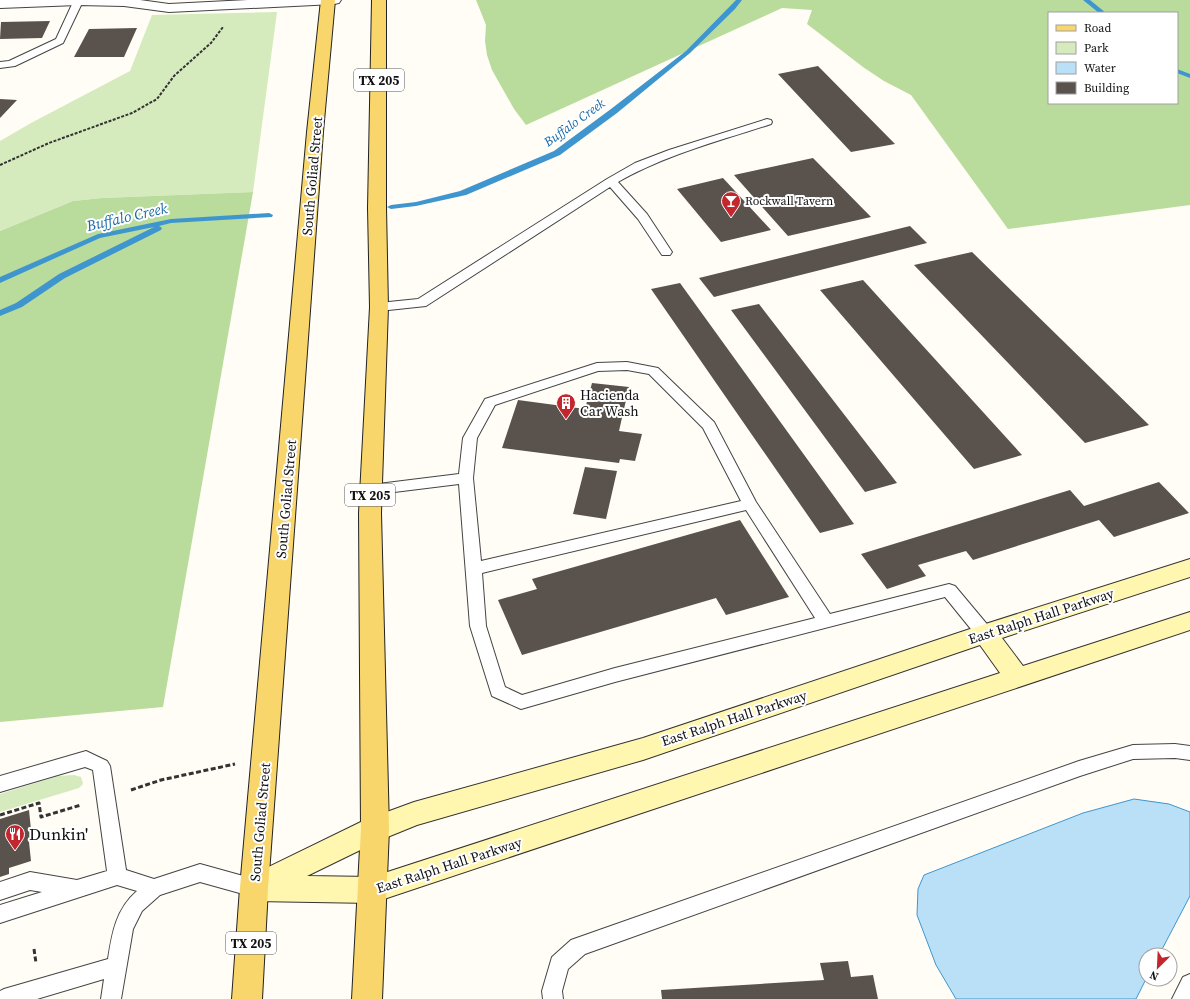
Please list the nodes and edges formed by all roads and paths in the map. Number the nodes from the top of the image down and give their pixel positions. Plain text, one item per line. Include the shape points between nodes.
1 (138, 0) edge
2 (330, 0) edge
3 (379, 0) edge
4 (78, 1) junction
5 (124, 1) edge
6 (0, 4) edge
7 (223, 27) dead end
8 (0, 65) edge
9 (767, 122) dead end
10 (0, 165) edge
11 (611, 181) junction
12 (666, 252) dead end
13 (379, 308) junction
14 (466, 478) junction
15 (370, 490) junction
16 (750, 504) junction
17 (1190, 568) edge
18 (473, 569) junction
19 (826, 621) junction
20 (1190, 621) edge
21 (985, 634) junction
22 (1018, 678) junction
23 (1190, 753) edge
24 (0, 784) edge
25 (375, 829) junction
26 (117, 876) junction
27 (154, 888) junction
28 (254, 888) junction
29 (77, 889) junction
30 (372, 890) junction
31 (0, 891) edge
32 (0, 914) edge
33 (116, 966) junction
34 (1190, 984) edge
35 (4, 999) edge
36 (111, 999) edge
37 (247, 999) edge
38 (367, 999) edge
39 (552, 999) edge
40 (1182, 999) edge

1 - 5 street
2 - 5 street via 169,8
2 - 28 main road, South Goliad Street / TX 205 via 315,132
3 - 13 main road, TX 205
4 - 5 street
4 - 6 street
4 - 8 lane via 60,41 11,64
7 - 10 path via 211,43 174,76 157,99 146,106 49,143
9 - 11 lane via 673,152 639,165
11 - 12 lane via 643,217
11 - 13 lane via 421,303
13 - 15 main road, TX 205
14 - 15 lane
14 - 16 lane via 470,438 490,402 597,366 628,366 653,371 709,425
14 - 18 lane
15 - 25 main road, TX 205
16 - 18 lane
16 - 19 lane
17 - 21 main road, East Ralph Hall Parkway
18 - 19 lane via 478,626 498,691 521,702
19 - 21 lane via 949,590
20 - 22 main road, East Ralph Hall Parkway
21 - 22 main road
21 - 25 main road, East Ralph Hall Parkway via 643,749 422,811
22 - 30 main road, East Ralph Hall Parkway
23 - 39 lane via 1133,752 1079,769 578,947 559,964
24 - 26 lane via 86,759 101,766
25 - 28 main road, East Ralph Hall Parkway
25 - 30 main road, TX 205
26 - 27 lane
26 - 29 lane
27 - 28 lane via 200,873
27 - 33 lane via 135,905 123,928
28 - 30 main road, East Ralph Hall Parkway
28 - 37 main road, South Goliad Street / TX 205
29 - 31 lane via 30,881
29 - 32 lane
30 - 38 main road, TX 205
33 - 35 lane
33 - 36 lane
34 - 40 lane

